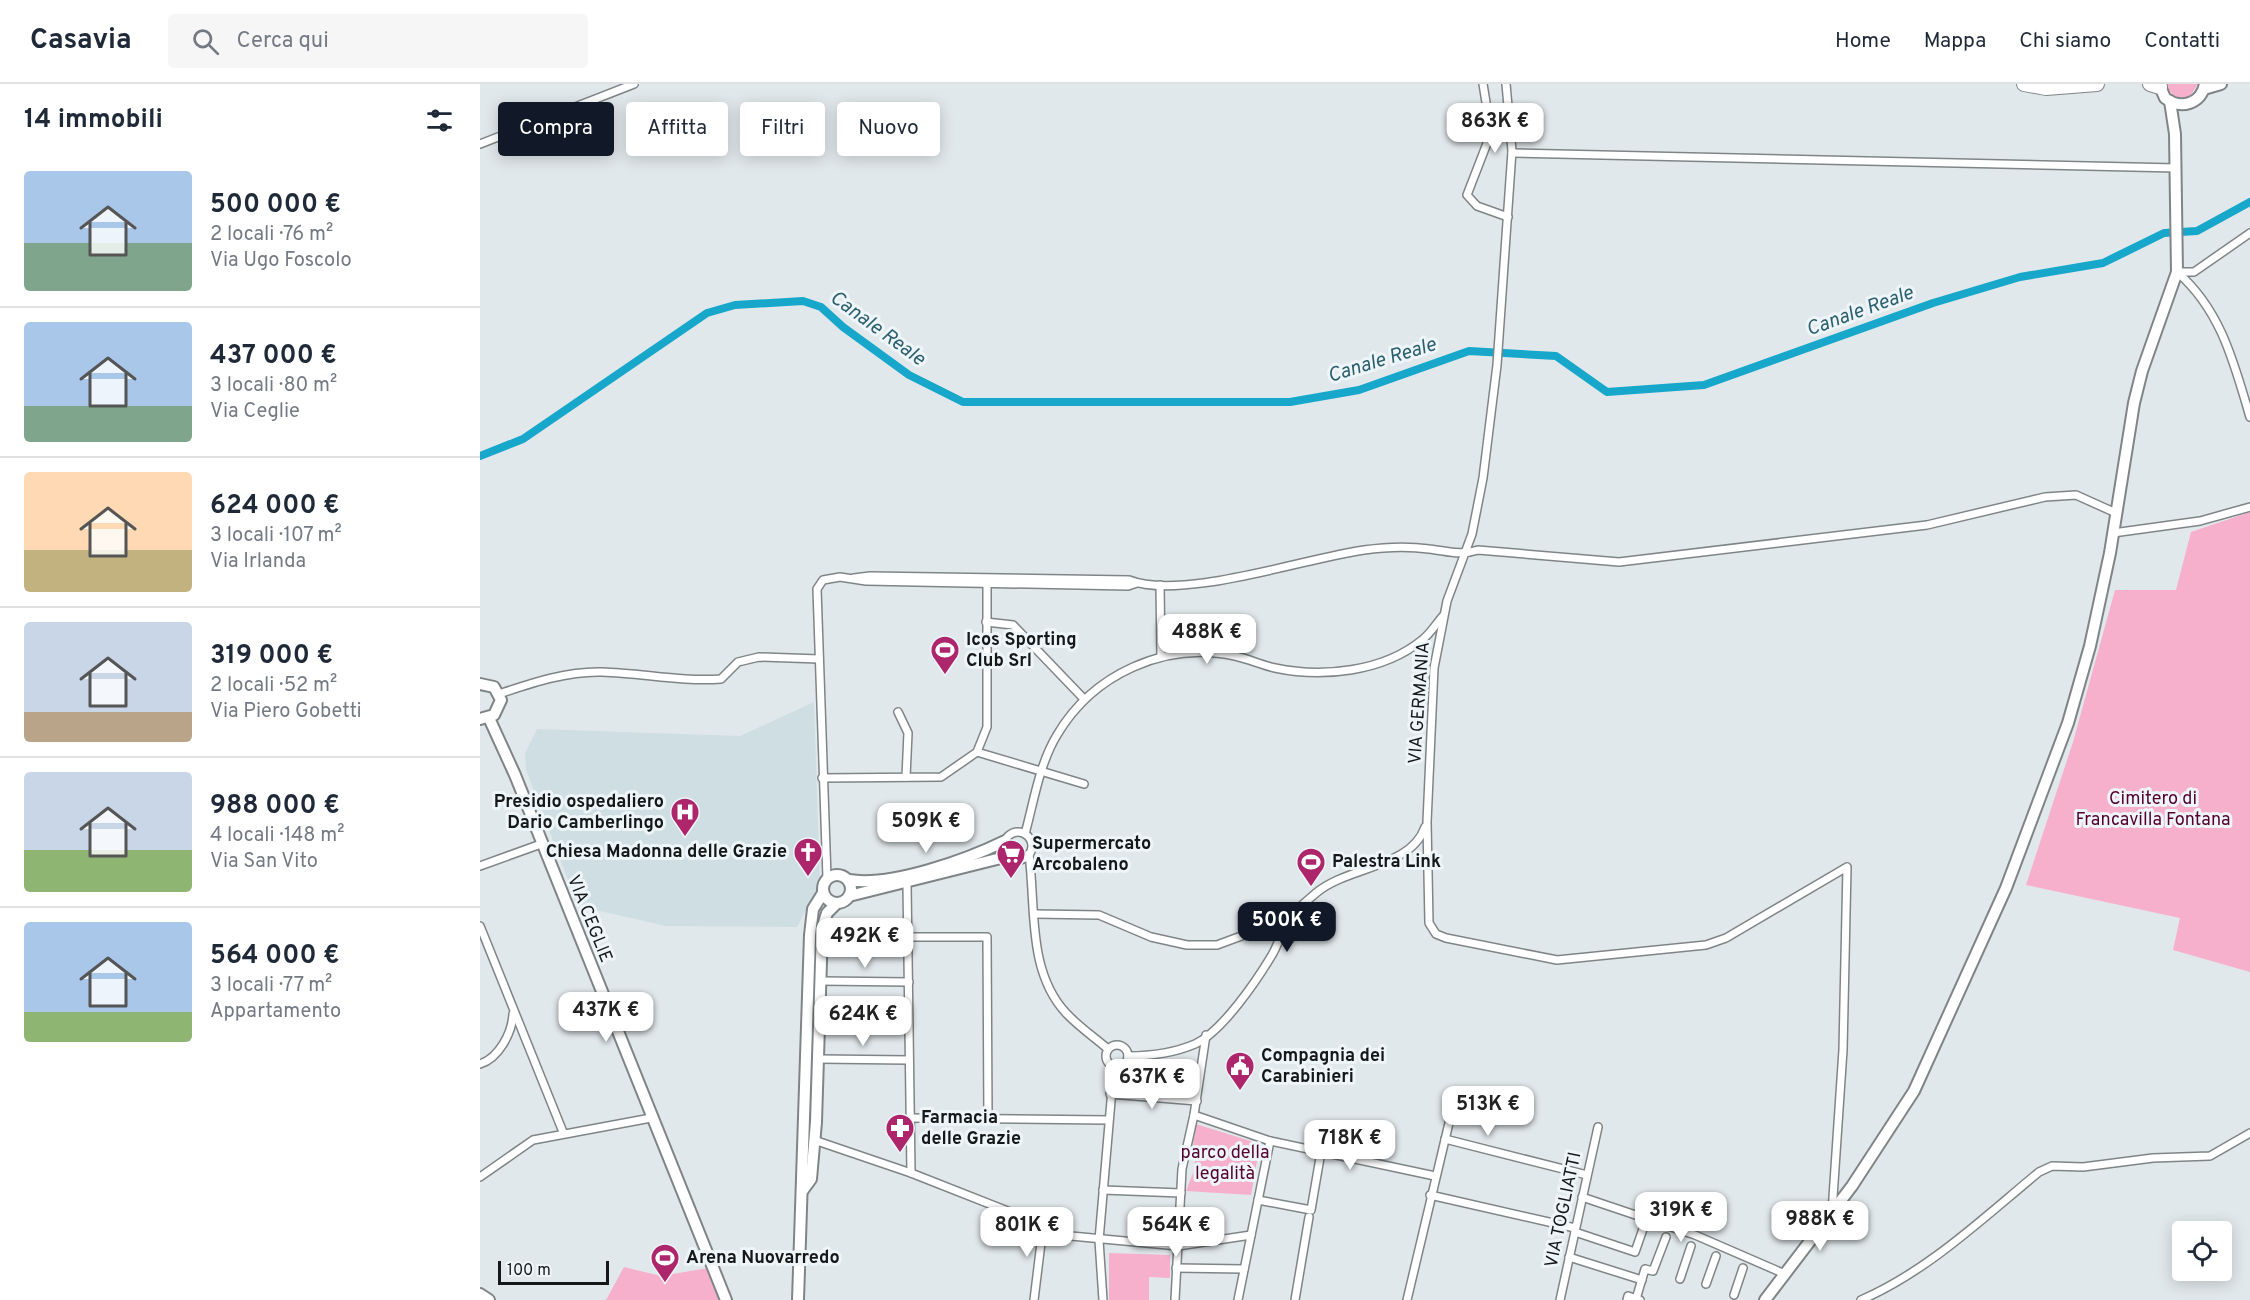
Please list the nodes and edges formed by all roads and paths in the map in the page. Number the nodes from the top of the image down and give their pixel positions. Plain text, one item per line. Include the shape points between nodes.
1 (634, 84) edge
2 (1483, 84) edge
3 (1506, 84) edge
4 (2024, 84) edge
5 (2097, 84) edge
6 (2221, 84) edge
7 (2156, 85) edge
8 (2204, 87) edge
9 (2170, 101) junction
10 (2187, 104) junction
11 (2175, 134) junction
12 (480, 144) edge
13 (1512, 153) junction
14 (2176, 168) junction
15 (1508, 217) junction
16 (2250, 233) edge
17 (2177, 272) junction
18 (2250, 417) edge
19 (2250, 507) edge
20 (2116, 513) junction
21 (2113, 533) junction
22 (1464, 555) junction
23 (854, 578) junction
24 (1137, 584) junction
25 (987, 585) junction
26 (1160, 585) junction
27 (1444, 615) junction
28 (986, 622) junction
29 (1161, 657) junction
30 (819, 660) junction
31 (480, 684) edge
32 (499, 694) junction
33 (1084, 699) junction
34 (898, 712) dead end
35 (484, 718) edge
36 (977, 752) junction
37 (1041, 771) junction
38 (906, 777) junction
39 (822, 778) junction
40 (1084, 784) dead end
41 (1427, 822) junction
42 (1025, 834) junction
43 (1005, 842) junction
44 (541, 844) junction
45 (1029, 854) junction
46 (1009, 856) junction
47 (480, 866) edge
48 (827, 878) junction
49 (849, 880) junction
50 (907, 884) junction
51 (823, 893) junction
52 (849, 896) junction
53 (837, 903) junction
54 (1035, 914) junction
55 (1290, 918) junction
56 (480, 926) edge
57 (908, 937) junction
58 (820, 981) junction
59 (909, 982) junction
60 (513, 1011) junction
61 (1206, 1035) junction
62 (1108, 1048) junction
63 (1128, 1056) junction
64 (818, 1059) junction
65 (909, 1060) junction
66 (480, 1064) edge
67 (1114, 1066) junction
68 (1110, 1094) junction
69 (1197, 1101) junction
70 (1194, 1115) junction
71 (651, 1118) junction
72 (910, 1118) junction
73 (988, 1119) junction
74 (1108, 1120) junction
75 (1449, 1123) dead end
76 (1598, 1127) dead end
77 (563, 1132) junction
78 (2250, 1133) edge
79 (1445, 1139) junction
80 (814, 1140) junction
81 (1270, 1141) junction
82 (1321, 1152) junction
83 (480, 1166) edge
84 (490, 1168) junction
85 (911, 1173) junction
86 (1587, 1175) junction
87 (1435, 1176) junction
88 (480, 1177) edge
89 (802, 1190) junction
90 (1103, 1190) junction
91 (1181, 1193) junction
92 (1430, 1195) junction
93 (1582, 1197) junction
94 (1258, 1200) junction
95 (1832, 1212) junction
96 (1310, 1217) dead end
97 (1051, 1228) junction
98 (1643, 1229) dead end
99 (1575, 1230) junction
100 (1251, 1234) junction
101 (1666, 1237) dead end
102 (1099, 1240) junction
103 (1178, 1246) junction
104 (1691, 1246) dead end
105 (1716, 1256) dead end
106 (1569, 1257) junction
107 (1743, 1268) dead end
108 (1176, 1269) junction
109 (1244, 1269) junction
110 (1785, 1274) junction
111 (1680, 1279) dead end
112 (1642, 1280) junction
113 (1706, 1284) dead end
114 (480, 1294) edge
115 (1734, 1295) dead end
116 (1638, 1299) edge
117 (489, 1300) edge
118 (726, 1300) edge
119 (798, 1300) edge
120 (1034, 1300) edge
121 (1103, 1300) edge
122 (1175, 1300) edge
123 (1238, 1300) edge
124 (1295, 1300) edge
125 (1407, 1300) edge
126 (1560, 1300) edge
127 (1627, 1300) edge
128 (1765, 1300) edge
129 (1861, 1300) edge

1 - 12 street
2 - 15 street via 1491,133 1467,195 1477,206
3 - 13 street, VIA GERMANIA
4 - 5 highway via 2046,88
6 - 8 street
7 - 9 street
8 - 10 street via 2200,96
9 - 10 street
9 - 11 street
10 - 11 street
11 - 14 street
13 - 14 street
13 - 15 street, VIA GERMANIA
14 - 17 street
15 - 22 street, VIA GERMANIA via 1497,365 1483,478
16 - 17 street via 2194,272
17 - 18 street via 2193,286 2217,321
17 - 20 street via 2142,371
19 - 21 street via 2200,521
20 - 21 street
20 - 22 street via 2076,495 2045,497 1927,525 1661,558 1619,562 1478,550
21 - 95 street via 2090,646 2068,723 2006,888 1914,1091
22 - 26 street via 1428,549 1364,550 1205,582
22 - 27 street, VIA GERMANIA
23 - 24 street via 1129,580
23 - 25 street
23 - 30 street via 823,580 817,588
24 - 25 street
24 - 26 street
25 - 28 street
26 - 29 street
27 - 29 street via 1422,640 1398,655 1334,672 1284,669 1203,652
27 - 41 street, VIA GERMANIA via 1432,698
28 - 33 street via 1013,625
28 - 36 street via 987,727
29 - 33 street via 1112,676
30 - 32 street via 759,657 738,662 721,679 601,672 561,676
30 - 39 street
31 - 32 street via 490,685
32 - 35 street, VIA CEGLIE via 500,706
33 - 37 street via 1057,735
34 - 38 street via 908,733
35 - 44 street, VIA CEGLIE via 515,775
36 - 37 street
36 - 38 street via 941,777
37 - 40 street
37 - 42 street
38 - 39 street
39 - 48 street
41 - 55 street via 1421,839 1406,853 1344,875 1317,891
41 - 95 street, VIA GERMANIA via 1429,923 1436,934 1551,960 1706,945 1726,938 1847,867 1844,1050
42 - 43 street via 1015,832
42 - 45 street via 1032,845
43 - 46 street
43 - 49 street via 969,858 912,873 867,883
44 - 47 street
44 - 71 street, VIA CEGLIE
45 - 46 street via 1018,860
45 - 54 street
46 - 50 street
48 - 49 street via 837,874
48 - 51 street
49 - 52 street
50 - 52 street
50 - 57 street
51 - 53 street via 827,900
51 - 89 street via 813,909 810,935
52 - 53 street
53 - 58 street via 827,913 822,929
54 - 55 street via 1099,915 1151,937 1187,945 1217,945
54 - 62 street via 1037,953 1052,995 1066,1013
55 - 61 street via 1250,990
56 - 60 street
57 - 59 street
57 - 73 street via 987,937
58 - 59 street
58 - 64 street
59 - 65 street
60 - 66 street via 512,1027 504,1043 487,1062
60 - 77 street
61 - 63 street via 1197,1043 1170,1052
61 - 69 street
62 - 63 street via 1122,1046
62 - 67 street via 1105,1056
63 - 67 street via 1122,1065
64 - 65 street
64 - 80 street
65 - 72 street
67 - 68 street
68 - 69 street
68 - 74 street
69 - 70 street
70 - 81 street
70 - 91 street
71 - 77 street
71 - 118 street, VIA CEGLIE
72 - 73 street
72 - 85 street
73 - 74 street
74 - 90 street
75 - 79 street
76 - 86 street, VIA TOGLIATTI
77 - 84 street via 533,1140
78 - 129 street via 2210,1156 2052,1166 2039,1172 1936,1256 1884,1290
79 - 86 street
79 - 87 street
80 - 85 street
80 - 89 street via 811,1179
81 - 82 street
81 - 94 street
82 - 87 street
82 - 94 street via 1311,1210
83 - 84 street
84 - 88 street
85 - 97 street
86 - 93 street, VIA TOGLIATTI
87 - 92 street
89 - 119 street
90 - 91 street
90 - 102 street
91 - 103 street
92 - 99 street
92 - 125 street
93 - 99 street, VIA TOGLIATTI
93 - 110 street via 1695,1235
94 - 100 street
95 - 110 street
96 - 124 street
97 - 102 street
97 - 120 street via 1041,1243
98 - 99 street via 1635,1252
99 - 106 street, VIA TOGLIATTI
100 - 103 street
100 - 109 street
101 - 112 street via 1653,1271 1645,1269
102 - 103 street
102 - 121 street
103 - 108 street
104 - 111 street
105 - 113 street
106 - 112 street
106 - 126 street, VIA TOGLIATTI
107 - 115 street
108 - 109 street
108 - 122 street
109 - 123 street
110 - 128 street
112 - 116 street
114 - 117 street
116 - 127 street via 1628,1296

